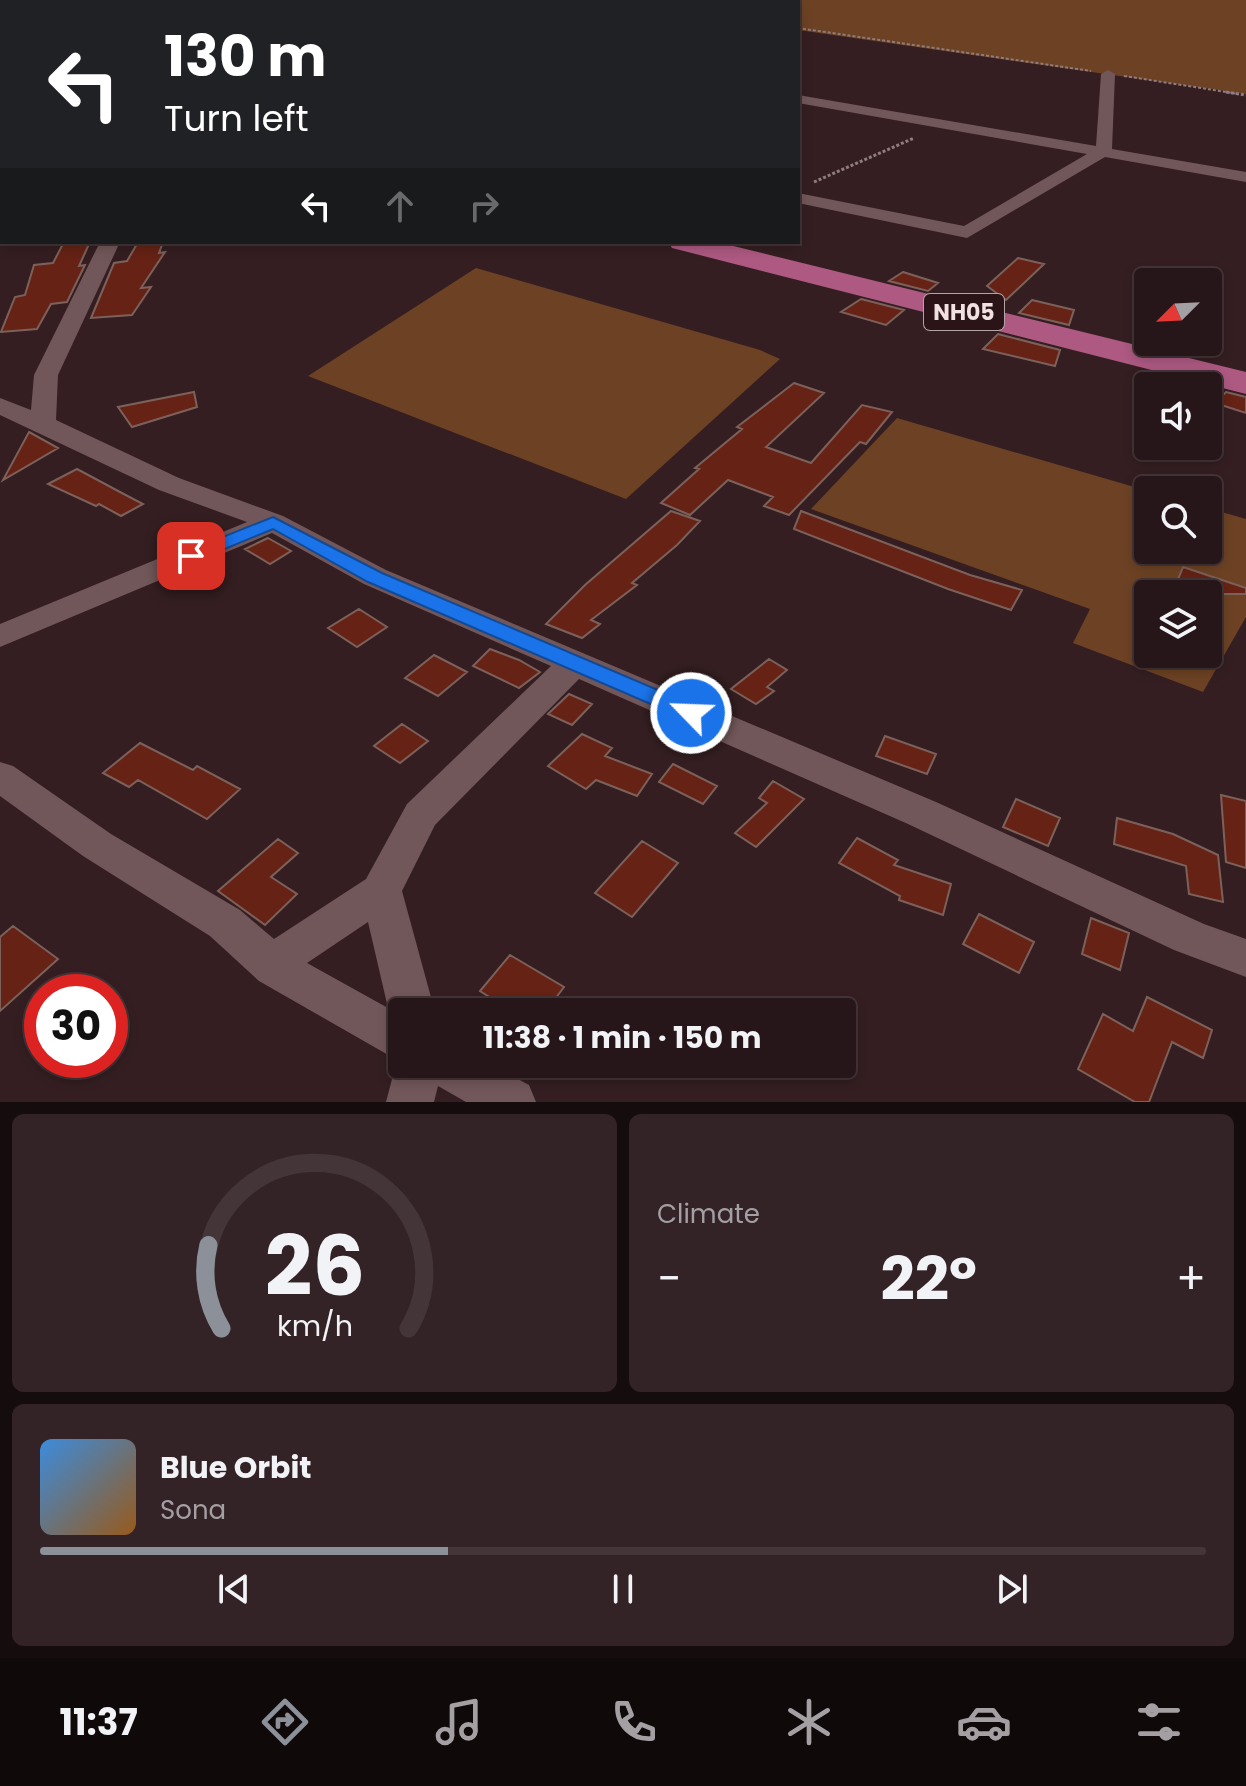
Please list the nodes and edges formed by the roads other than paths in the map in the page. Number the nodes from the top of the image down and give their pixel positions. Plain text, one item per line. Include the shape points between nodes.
1 (1108, 74) road end
2 (800, 100) edge
3 (1104, 151) junction
4 (1246, 177) edge
5 (800, 198) edge
6 (109, 244) edge
7 (690, 244) edge
8 (1246, 383) edge
9 (0, 406) edge
10 (43, 424) junction
11 (273, 522) junction
12 (0, 636) edge
13 (575, 663) junction
14 (0, 776) edge
15 (381, 891) junction
16 (1246, 958) edge
17 (275, 967) junction
18 (408, 998) edge
19 (388, 1032) edge
20 (416, 1078) edge
21 (469, 1078) edge
22 (410, 1102) edge
23 (512, 1102) edge

1 - 3 street
2 - 3 street
3 - 4 street
3 - 5 street via 967,232
6 - 10 street via 46,375
7 - 8 main road, NH05
9 - 10 street
10 - 11 street via 169,484
11 - 12 street
11 - 13 street via 375,577
13 - 15 street via 421,815
13 - 16 street
14 - 17 street via 97,845 225,923
15 - 17 street via 293,948
15 - 18 street
17 - 19 street
20 - 22 street
21 - 23 street

